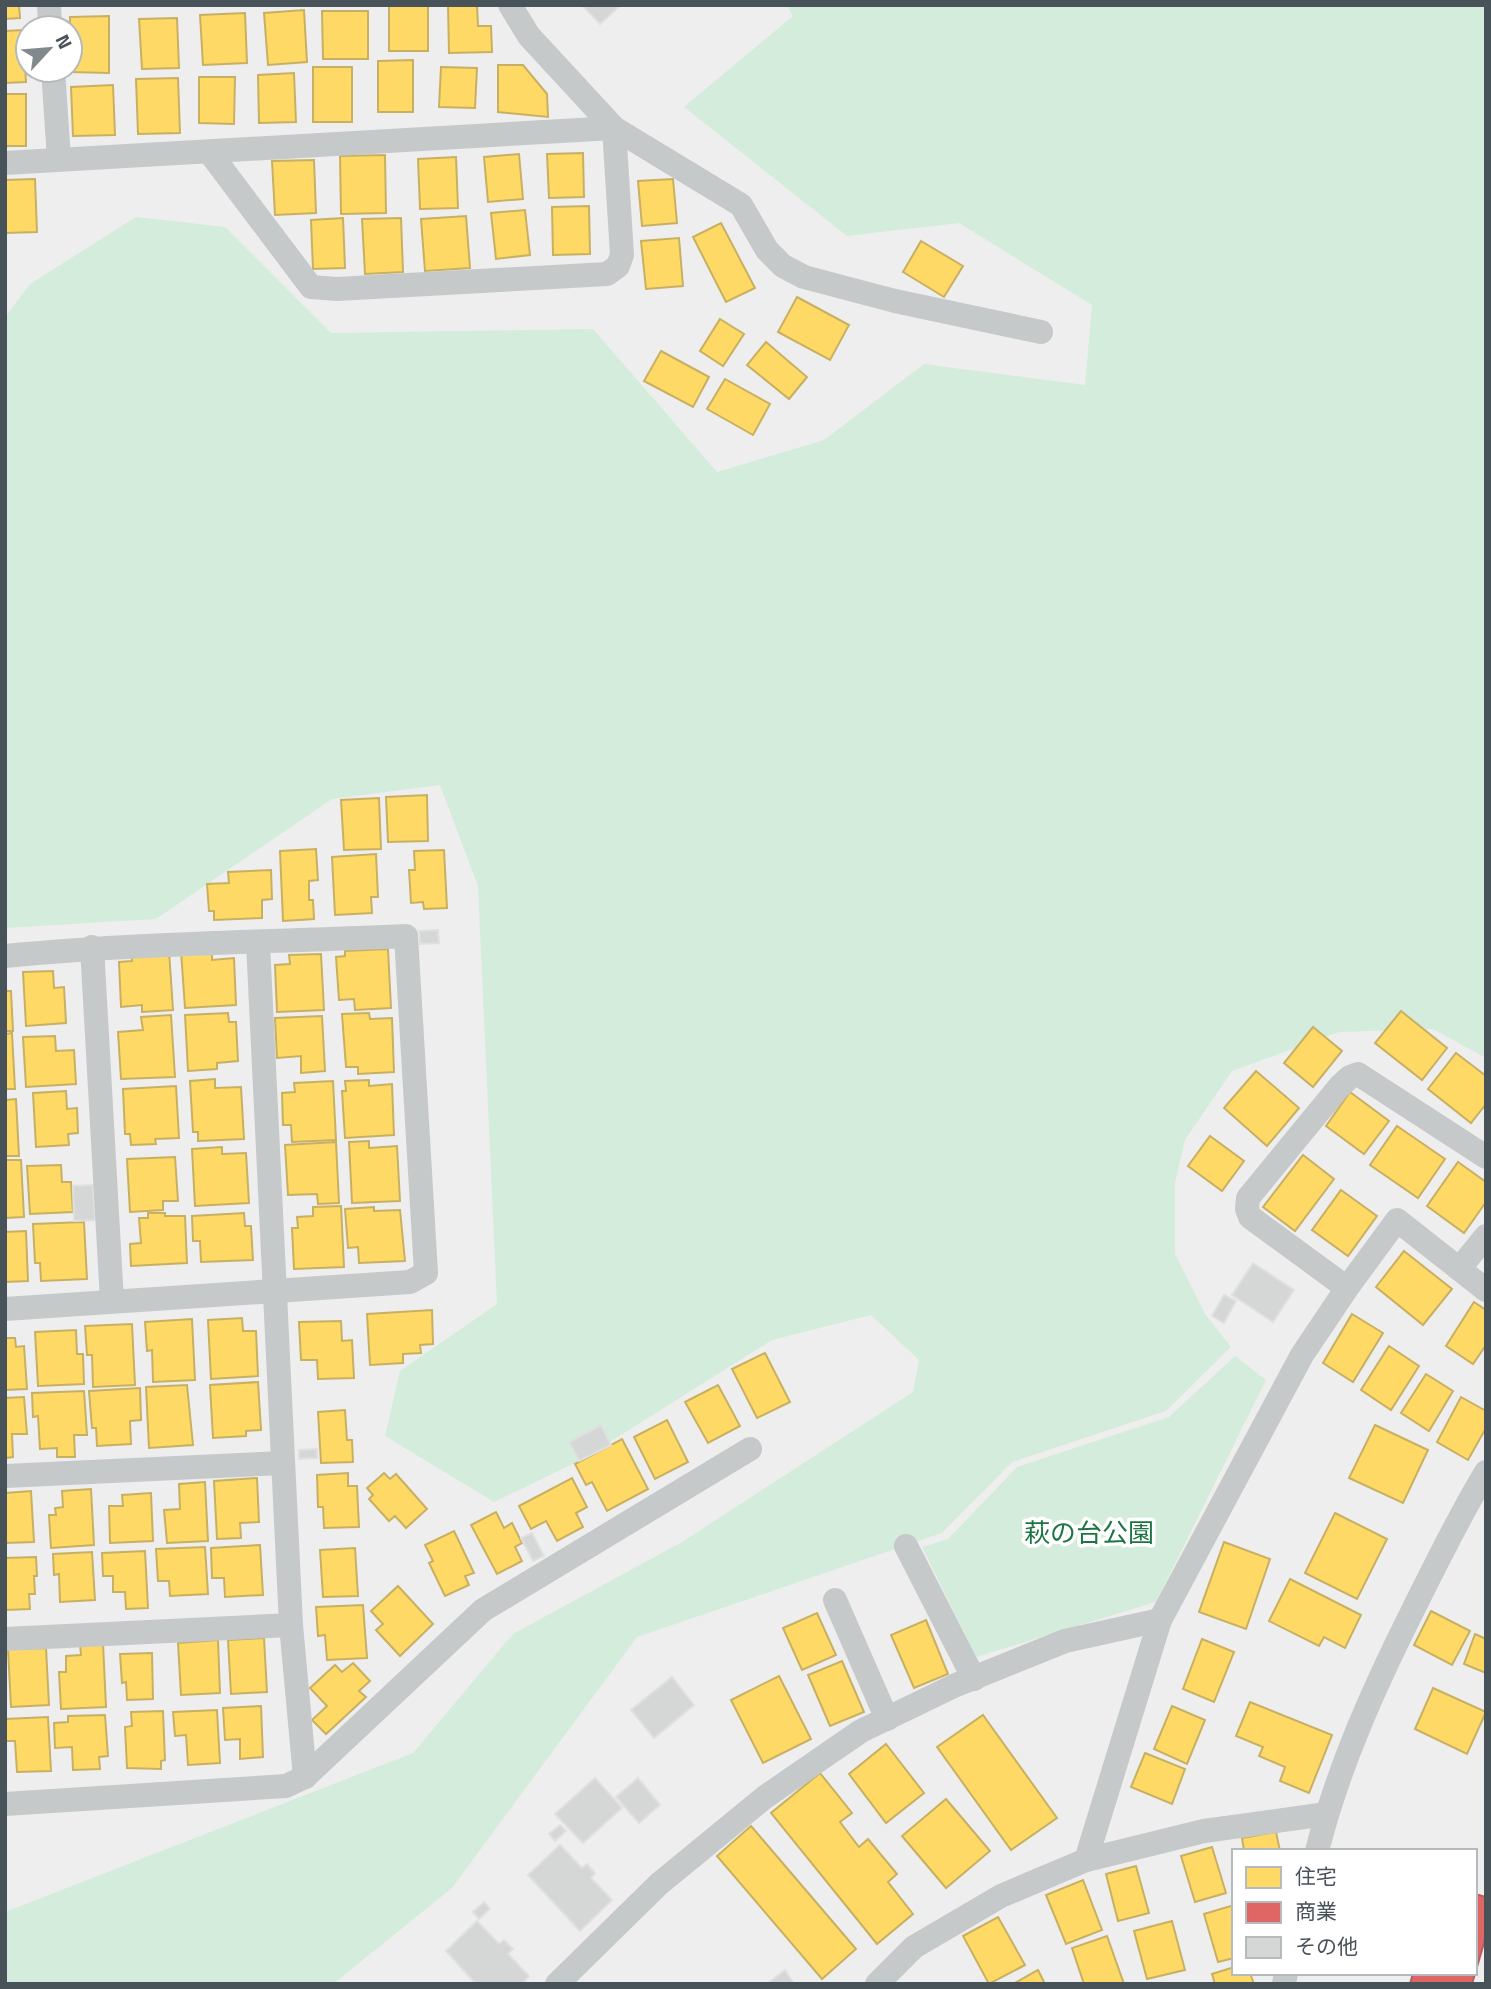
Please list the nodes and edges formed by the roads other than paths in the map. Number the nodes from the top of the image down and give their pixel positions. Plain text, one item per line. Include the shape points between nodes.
1 (510, 5) edge
2 (54, 84) edge
3 (614, 128) junction
4 (210, 153) junction
5 (60, 159) junction
6 (5, 163) edge
7 (1041, 332) dead end
8 (258, 943) junction
9 (92, 947) junction
10 (5, 956) edge
11 (1486, 1157) edge
12 (1486, 1236) edge
13 (1459, 1269) junction
14 (1347, 1288) junction
15 (1486, 1290) edge
16 (274, 1292) junction
17 (112, 1301) junction
18 (5, 1309) edge
19 (750, 1449) dead end
20 (283, 1463) junction
21 (1486, 1472) edge
22 (5, 1476) edge
23 (906, 1546) dead end
24 (835, 1600) dead end
25 (1160, 1620) junction
26 (291, 1625) junction
27 (5, 1639) edge
28 (974, 1679) junction
29 (887, 1719) junction
30 (305, 1777) junction
31 (5, 1804) edge
32 (1326, 1814) junction
33 (1317, 1849) edge
34 (1086, 1860) junction
35 (557, 1984) edge
36 (877, 1984) edge

1 - 3 street via 529,36
2 - 5 street
3 - 4 street
3 - 4 street via 622,255 618,267 607,274 311,287
3 - 7 street via 741,205 767,250 804,278
4 - 5 street
5 - 6 street
8 - 9 street
8 - 16 street
8 - 16 street via 406,936 426,1273 410,1282
9 - 10 street
9 - 17 street
11 - 14 street via 1358,1074 1350,1077 1248,1198 1247,1209 1250,1217
12 - 13 street
13 - 14 street via 1397,1220
13 - 15 street
14 - 25 street via 1303,1355
16 - 17 street
16 - 20 street
17 - 18 street
19 - 30 street via 483,1611
20 - 22 street
20 - 26 street
21 - 32 street via 1370,1698
23 - 28 street
24 - 29 street
25 - 28 street via 1065,1642
25 - 34 street
26 - 27 street
26 - 30 street
28 - 29 street
29 - 35 street via 861,1731 765,1797 659,1884
30 - 31 street via 286,1786
32 - 33 street
32 - 34 street via 1204,1831
34 - 36 street via 1001,1896 914,1947

